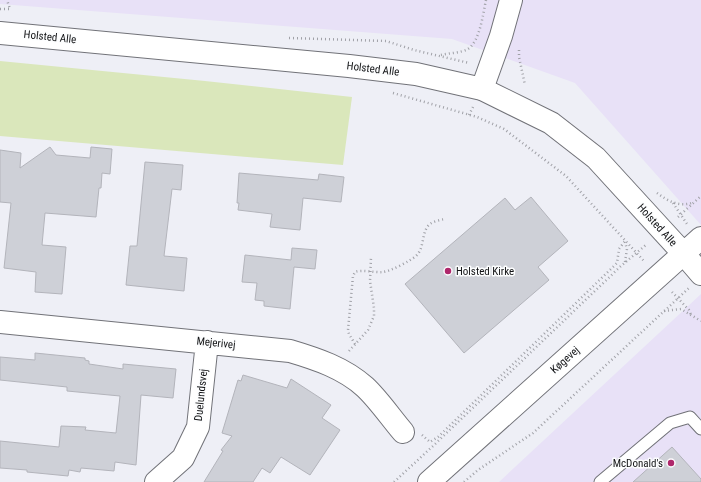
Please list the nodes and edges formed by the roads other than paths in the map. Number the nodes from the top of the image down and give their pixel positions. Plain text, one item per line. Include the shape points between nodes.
1 (511, 0) edge
2 (0, 33) edge
3 (482, 89) junction
4 (701, 238) edge
5 (683, 253) junction
6 (695, 281) edge
7 (0, 322) edge
8 (207, 342) junction
9 (701, 429) edge
10 (403, 432) road end
11 (156, 482) edge
12 (429, 482) edge
13 (600, 482) edge

1 - 3 street
2 - 3 street, Holsted Alle via 357,67 416,74
3 - 5 street, Holsted Alle via 551,123 596,158
4 - 5 street, Køgevej
5 - 6 street, Holsted Alle
5 - 12 street, Køgevej
7 - 8 street, Mejerivej
8 - 10 street, Mejerivej via 290,351 334,366 365,387
8 - 11 street, Duelundsvej via 198,427 183,458
9 - 13 lane via 690,417 670,423

